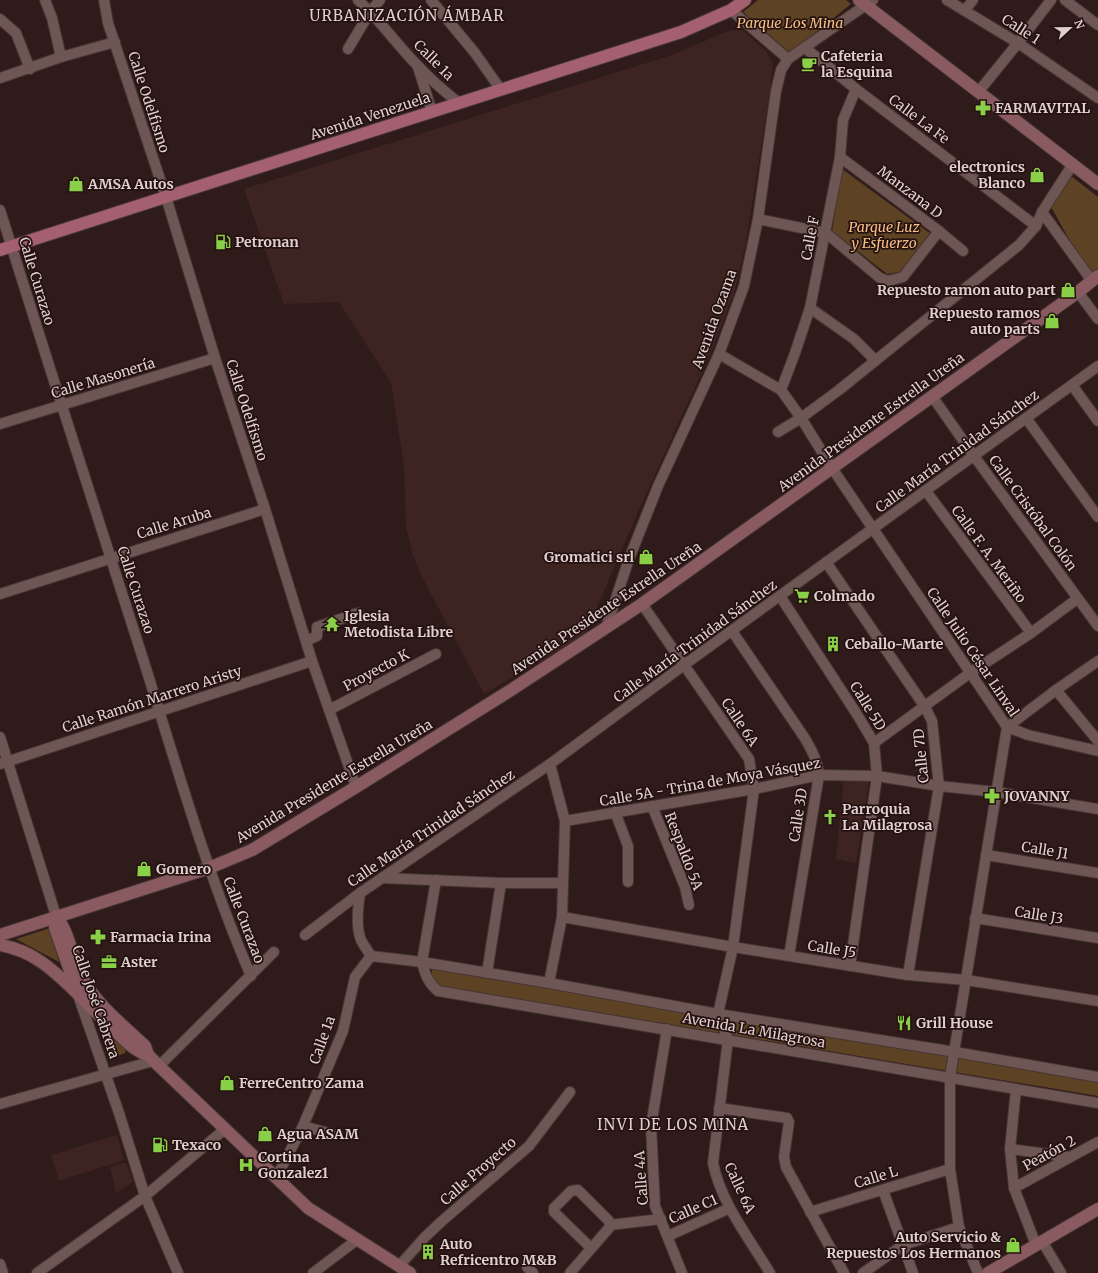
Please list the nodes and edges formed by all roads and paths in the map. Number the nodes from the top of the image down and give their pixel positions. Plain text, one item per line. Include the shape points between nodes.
1 (45, 0) edge
2 (104, 0) edge
3 (358, 0) edge
4 (380, 0) edge
5 (431, 0) edge
6 (745, 0) edge
7 (947, 0) edge
8 (973, 0) edge
9 (1051, 0) edge
10 (1065, 0) edge
11 (866, 2) edge
12 (731, 10) junction
13 (965, 10) junction
14 (370, 12) junction
15 (0, 19) edge
16 (1098, 25) edge
17 (115, 42) junction
18 (1018, 43) junction
19 (805, 48) junction
20 (348, 49) dead end
21 (61, 57) junction
22 (788, 59) junction
23 (417, 66) junction
24 (30, 69) junction
25 (0, 78) edge
26 (856, 89) junction
27 (500, 90) junction
28 (979, 91) junction
29 (1098, 98) edge
30 (459, 103) junction
31 (432, 112) junction
32 (840, 157) junction
33 (1073, 164) junction
34 (1098, 184) edge
35 (166, 197) junction
36 (0, 210) edge
37 (1042, 212) junction
38 (758, 219) junction
39 (1036, 226) junction
40 (939, 231) junction
41 (826, 234) junction
42 (6, 248) edge
43 (963, 251) dead end
44 (1095, 278) edge
45 (1078, 292) junction
46 (810, 308) junction
47 (1098, 319) edge
48 (719, 354) junction
49 (215, 358) junction
50 (875, 360) junction
51 (1098, 366) edge
52 (1072, 385) junction
53 (781, 390) junction
54 (932, 396) junction
55 (61, 405) junction
56 (801, 418) junction
57 (1026, 418) junction
58 (1098, 421) edge
59 (0, 424) edge
60 (778, 432) dead end
61 (974, 456) junction
62 (832, 468) junction
63 (926, 491) junction
64 (265, 509) junction
65 (1098, 517) edge
66 (874, 528) junction
67 (111, 558) junction
68 (826, 562) junction
69 (0, 594) edge
70 (780, 596) junction
71 (1078, 599) junction
72 (642, 604) junction
73 (358, 613) dead end
74 (1098, 626) edge
75 (606, 628) junction
76 (732, 631) junction
77 (1030, 633) junction
78 (306, 641) junction
79 (436, 654) dead end
80 (312, 661) junction
81 (1098, 661) edge
82 (684, 665) junction
83 (970, 673) junction
84 (1056, 690) junction
85 (925, 707) junction
86 (329, 710) junction
87 (160, 712) junction
88 (1007, 727) junction
89 (0, 737) edge
90 (1098, 741) edge
91 (874, 743) junction
92 (1098, 751) edge
93 (4, 763) edge
94 (550, 764) junction
95 (819, 775) junction
96 (877, 776) junction
97 (939, 786) junction
98 (356, 787) junction
99 (754, 789) junction
100 (996, 792) junction
101 (652, 806) junction
102 (1098, 809) edge
103 (615, 812) junction
104 (565, 821) junction
105 (986, 855) junction
106 (209, 868) junction
107 (1098, 873) edge
108 (382, 878) junction
109 (436, 880) junction
110 (628, 882) dead end
111 (501, 883) junction
112 (563, 883) junction
113 (360, 893) junction
114 (689, 905) dead end
115 (56, 916) junction
116 (562, 917) junction
117 (975, 918) junction
118 (0, 935) edge
119 (305, 935) dead end
120 (1098, 938) edge
121 (0, 945) edge
122 (733, 947) junction
123 (274, 952) dead end
124 (371, 956) junction
125 (789, 956) junction
126 (422, 962) junction
127 (850, 966) junction
128 (487, 973) junction
129 (908, 975) junction
130 (251, 976) junction
131 (966, 980) junction
132 (549, 983) junction
133 (78, 995) junction
134 (1098, 1001) edge
135 (718, 1014) junction
136 (667, 1029) junction
137 (728, 1039) junction
138 (955, 1052) junction
139 (153, 1061) junction
140 (105, 1075) junction
141 (950, 1077) junction
142 (1098, 1077) edge
143 (1016, 1089) junction
144 (570, 1092) dead end
145 (1098, 1103) edge
146 (0, 1104) edge
147 (719, 1108) junction
148 (303, 1126) junction
149 (225, 1128) junction
150 (332, 1134) dead end
151 (1098, 1142) edge
152 (1010, 1149) junction
153 (1070, 1157) junction
154 (950, 1169) junction
155 (276, 1178) junction
156 (1014, 1188) junction
157 (883, 1190) junction
158 (145, 1196) junction
159 (730, 1208) junction
160 (1098, 1209) edge
161 (810, 1212) junction
162 (661, 1219) junction
163 (610, 1225) junction
164 (959, 1227) junction
165 (668, 1236) junction
166 (358, 1239) junction
167 (1039, 1243) junction
168 (903, 1245) junction
169 (592, 1248) junction
170 (0, 1264) edge
171 (400, 1266) junction
172 (3, 1273) edge
173 (37, 1273) edge
174 (178, 1273) edge
175 (313, 1273) edge
176 (410, 1273) edge
177 (570, 1273) edge
178 (682, 1273) edge
179 (770, 1273) edge
180 (844, 1273) edge
181 (863, 1273) edge
182 (913, 1273) edge
183 (978, 1273) edge
184 (988, 1273) edge
185 (1061, 1273) edge

1 - 21 street
2 - 17 street, Calle Odelfismo
3 - 14 street, Calle 1a
4 - 14 street
5 - 27 street via 475,53
6 - 12 main road, Avenida Venezuela
7 - 13 street, Calle 1
8 - 13 street
9 - 18 street
10 - 16 street
11 - 19 street
11 - 28 main road
12 - 22 street
12 - 27 main road, Avenida Venezuela via 681,32
13 - 18 street, Calle 1
14 - 20 street
14 - 23 street, Calle 1a
15 - 24 street via 16,33
17 - 21 street
17 - 35 street, Calle Odelfismo
18 - 28 street
18 - 29 street, Calle 1
19 - 22 street
19 - 26 street, Calle La Fe
21 - 24 street
22 - 38 street, Avenida Ozama via 781,70 776,91
23 - 30 street, Calle 1a
23 - 31 street
24 - 25 street
26 - 32 street, Calle F via 842,120
26 - 39 street, Calle La Fe
27 - 30 main road, Avenida Venezuela
28 - 33 main road
30 - 31 main road, Avenida Venezuela
31 - 35 main road, Avenida Venezuela
32 - 40 street, Manzana D
32 - 41 street, Calle F
33 - 34 main road
33 - 37 street
35 - 42 main road, Avenida Venezuela
35 - 49 street, Calle Odelfismo
36 - 42 street, Calle Curazao
37 - 39 street
37 - 44 street
38 - 41 street
38 - 48 street, Avenida Ozama via 744,286
39 - 50 street via 1018,245
40 - 41 street via 903,277 888,281 880,278
40 - 43 street, Manzana D
41 - 46 street, Calle F
42 - 55 street, Calle Curazao
44 - 45 main road, Avenida Presidente Estrella Ureña
45 - 47 street
45 - 54 main road, Avenida Presidente Estrella Ureña
46 - 50 street via 854,339
46 - 53 street, Calle F
48 - 53 street, Calle Julio César Linval
48 - 75 street, Avenida Ozama via 658,486 629,559
49 - 55 street, Calle Masonería
49 - 64 street, Calle Odelfismo
50 - 56 street
51 - 52 street, Calle María Trinidad Sánchez
52 - 57 street, Calle María Trinidad Sánchez
52 - 58 street
53 - 56 street, Calle Julio César Linval
54 - 61 street, Calle Cristóbal Colón
54 - 62 main road, Avenida Presidente Estrella Ureña
55 - 59 street, Calle Masonería
55 - 67 street, Calle Curazao
56 - 60 street
56 - 62 street, Calle Julio César Linval
57 - 61 street, Calle María Trinidad Sánchez
57 - 65 street
61 - 63 street, Calle María Trinidad Sánchez
61 - 71 street, Calle Cristóbal Colón
62 - 66 street, Calle Julio César Linval
62 - 72 main road, Avenida Presidente Estrella Ureña
63 - 66 street, Calle María Trinidad Sánchez
63 - 77 street, Calle F. A. Meriño
64 - 67 street, Calle Aruba
64 - 78 street, Calle Odelfismo
66 - 68 street, Calle María Trinidad Sánchez
66 - 83 street, Calle Julio César Linval
67 - 69 street, Calle Aruba
67 - 87 street, Calle Curazao
68 - 70 street, Calle María Trinidad Sánchez
68 - 85 street, Calle 7D
70 - 76 street, Calle María Trinidad Sánchez
70 - 91 street, Calle 5D
71 - 74 street, Calle Cristóbal Colón
71 - 77 street
72 - 75 main road, Avenida Presidente Estrella Ureña
72 - 82 street, Calle 6A
73 - 78 street via 317,627 317,636
75 - 98 main road, Avenida Presidente Estrella Ureña
76 - 82 street, Calle María Trinidad Sánchez
76 - 95 street, Calle 3D via 814,753
77 - 83 street
78 - 80 street, Calle Odelfismo
79 - 86 street, Proyecto K
80 - 86 street, Calle Odelfismo
80 - 87 street, Calle Ramón Marrero Aristy
81 - 84 street
82 - 94 street, Calle María Trinidad Sánchez
82 - 99 street, Calle 6A via 749,759
83 - 85 street
83 - 88 street, Calle Julio César Linval
84 - 88 street
84 - 90 street
85 - 91 street
85 - 97 street, Calle 7D via 932,721
86 - 98 street, Calle Odelfismo
87 - 93 street, Calle Ramón Marrero Aristy
87 - 106 street, Calle Curazao
88 - 92 street via 1028,735
88 - 100 street, Calle Julio César Linval
89 - 93 street, Calle José Cabrera
91 - 96 street, Calle 5D
93 - 115 street, Calle José Cabrera
94 - 104 street
94 - 108 street, Calle María Trinidad Sánchez
95 - 96 street, Calle 5A - Trina de Moya Vásquez
95 - 99 street, Calle 5A - Trina de Moya Vásquez
95 - 125 street, Calle 3D
96 - 97 street, Calle 5A - Trina de Moya Vásquez
96 - 127 street, Calle 5D
97 - 100 street, Calle 5A - Trina de Moya Vásquez
97 - 129 street, Calle 7D
98 - 106 main road, Avenida Presidente Estrella Ureña via 252,850
99 - 101 street, Calle 5A - Trina de Moya Vásquez
99 - 122 street, Calle 6A
100 - 102 street, Calle 5A - Trina de Moya Vásquez
100 - 105 street, Calle Julio César Linval
101 - 103 street, Calle 5A - Trina de Moya Vásquez
101 - 114 street, Respaldo 5A via 685,887
103 - 104 street, Calle 5A - Trina de Moya Vásquez
103 - 110 street via 628,846
104 - 112 street
105 - 107 street, Calle J1
105 - 117 street, Calle Julio César Linval
106 - 115 main road, Avenida Presidente Estrella Ureña
106 - 130 street, Calle Curazao
108 - 109 street
108 - 113 street, Calle María Trinidad Sánchez
109 - 111 street
109 - 126 street
111 - 112 street
111 - 128 street
112 - 116 street
113 - 119 street, Calle María Trinidad Sánchez
113 - 124 street via 359,932
115 - 118 main road, Avenida Presidente Estrella Ureña
115 - 133 main road, Calle José Cabrera via 55,928
115 - 139 main road via 62,924 83,980 104,1006 145,1046
116 - 122 street, Calle J5
116 - 132 street
117 - 120 street, Calle J3
117 - 131 street, Calle Julio César Linval
121 - 133 main road via 28,954 50,967
122 - 125 street, Calle J5
122 - 135 street, Calle 6A
123 - 130 street
124 - 126 street, Avenida La Milagrosa
124 - 148 street, Calle 1a via 356,977 343,1031
125 - 127 street, Calle J5
126 - 128 street, Avenida La Milagrosa
126 - 136 street, Avenida La Milagrosa via 429,982 438,991
127 - 129 street, Calle J5
128 - 132 street, Avenida La Milagrosa
129 - 131 street, Calle J5
130 - 139 street
131 - 134 street, Calle J5
131 - 138 street, Calle Julio César Linval
132 - 135 street, Avenida La Milagrosa
133 - 139 main road via 126,1042
133 - 140 street, Calle José Cabrera
135 - 137 street, Calle 6A
135 - 138 street, Avenida La Milagrosa
136 - 137 street, Avenida La Milagrosa
136 - 162 street, Calle 4A via 651,1126 655,1206
137 - 141 street, Avenida La Milagrosa
137 - 147 street, Calle 6A
138 - 141 street, Calle Julio César Linval
138 - 142 street, Avenida La Milagrosa
139 - 140 street
139 - 149 main road
140 - 146 street
140 - 158 street, Calle José Cabrera
141 - 143 street, Avenida La Milagrosa
141 - 154 street, Calle Julio César Linval
143 - 145 street, Avenida La Milagrosa
143 - 152 street
144 - 171 street, Calle Proyecto via 529,1146 425,1237
147 - 159 street, Calle 6A via 713,1163
147 - 161 street via 787,1118 789,1122 784,1162
148 - 150 street
148 - 155 street, Calle 1a
149 - 155 main road
149 - 158 street
151 - 153 street, Peatón 2
152 - 153 street
152 - 156 street
153 - 156 street, Peatón 2
154 - 157 street, Calle L
154 - 164 street, Calle Julio César Linval
155 - 166 main road via 308,1208
156 - 167 street
157 - 161 street, Calle L
157 - 168 street
158 - 173 street
158 - 174 street, Calle José Cabrera
159 - 165 street, Calle C1
159 - 179 street, Calle 6A
160 - 167 main road
161 - 180 street
162 - 163 street
162 - 165 street, Calle 4A
163 - 169 street
163 - 169 street via 578,1190 571,1191 554,1208 554,1212
164 - 168 street
164 - 183 street, Calle Julio César Linval
165 - 178 street, Calle 4A
166 - 171 main road
166 - 175 street
167 - 184 main road
167 - 185 street
168 - 181 street
168 - 182 street
169 - 177 street
170 - 172 street
171 - 176 main road

